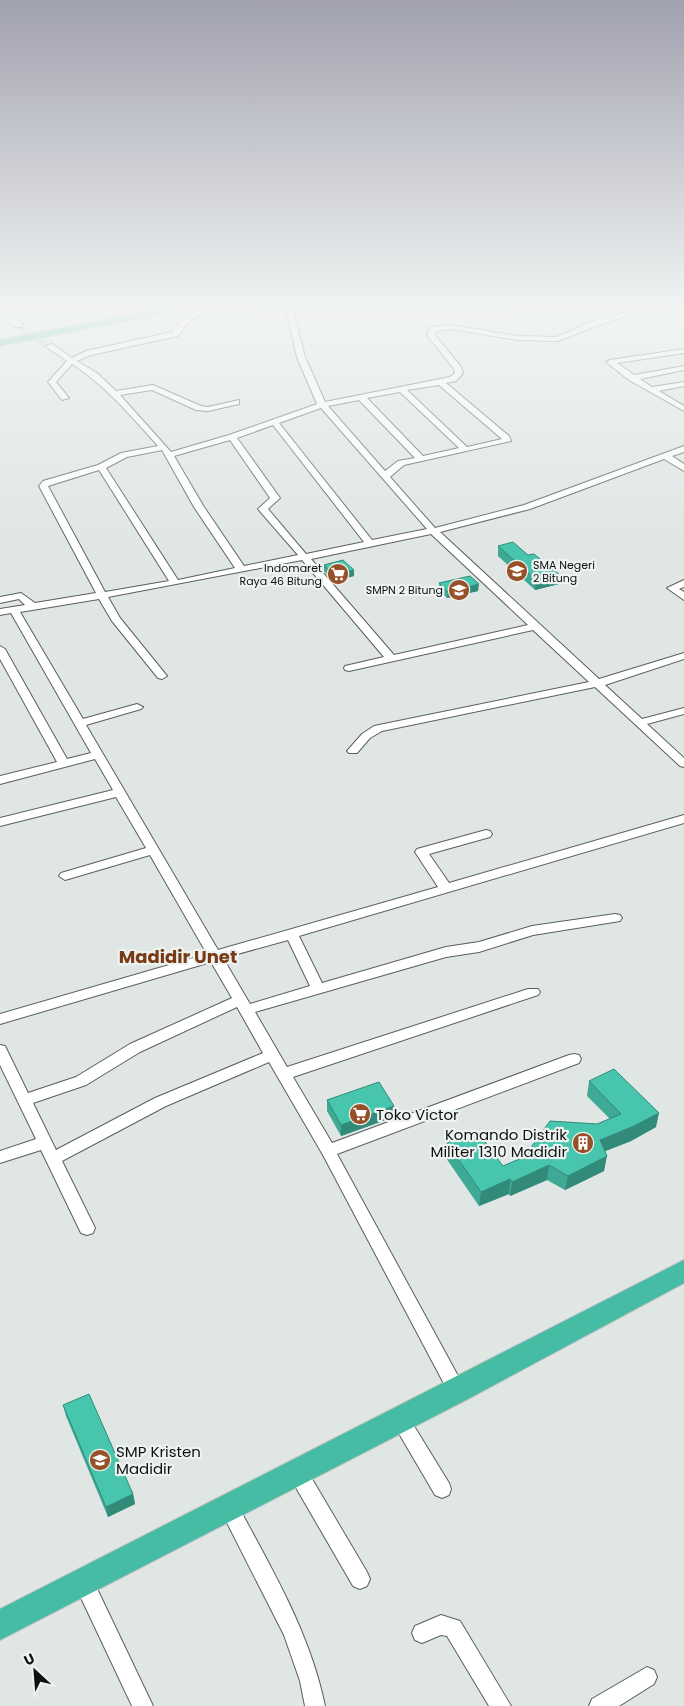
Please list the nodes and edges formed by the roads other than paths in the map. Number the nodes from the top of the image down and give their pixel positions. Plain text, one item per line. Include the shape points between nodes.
1 (57, 389) edge
2 (108, 389) edge
3 (144, 389) edge
4 (156, 389) edge
5 (315, 389) edge
6 (402, 389) joint
7 (449, 389) edge
8 (659, 389) edge
9 (651, 390) joint
10 (114, 394) junction
11 (360, 396) junction
12 (65, 398) dead end
13 (236, 402) dead end
14 (322, 405) junction
15 (684, 409) edge
16 (275, 423) junction
17 (232, 437) junction
18 (684, 448) edge
19 (466, 450) junction
20 (167, 451) junction
21 (665, 456) junction
22 (420, 458) junction
23 (680, 461) edge
24 (101, 467) junction
25 (684, 468) edge
26 (385, 476) junction
27 (433, 531) junction
28 (370, 544) junction
29 (304, 558) junction
30 (241, 569) junction
31 (174, 583) junction
32 (684, 583) edge
33 (102, 596) junction
34 (684, 597) edge
35 (0, 600) edge
36 (34, 607) junction
37 (14, 610) junction
38 (0, 612) edge
39 (536, 626) junction
40 (0, 648) edge
41 (684, 656) edge
42 (390, 657) junction
43 (348, 668) dead end
44 (162, 676) dead end
45 (596, 684) junction
46 (137, 707) dead end
47 (684, 711) edge
48 (79, 723) junction
49 (638, 723) junction
50 (353, 751) dead end
51 (98, 755) junction
52 (683, 763) edge
53 (64, 764) junction
54 (0, 780) edge
55 (121, 792) junction
56 (684, 819) edge
57 (0, 822) edge
58 (486, 834) dead end
59 (154, 850) junction
60 (65, 876) dead end
61 (445, 888) junction
62 (614, 918) dead end
63 (291, 933) junction
64 (216, 955) junction
65 (318, 988) junction
66 (533, 992) dead end
67 (242, 1005) junction
68 (0, 1019) edge
69 (0, 1050) edge
70 (272, 1055) junction
71 (574, 1059) dead end
72 (284, 1074) junction
73 (25, 1100) junction
74 (44, 1143) junction
75 (328, 1151) junction
76 (0, 1157) edge
77 (53, 1159) junction
78 (87, 1228) dead end
79 (684, 1271) edge
80 (457, 1392) junction
81 (400, 1419) junction
82 (298, 1473) junction
83 (442, 1488) dead end
84 (229, 1509) junction
85 (360, 1580) dead end
86 (84, 1583) junction
87 (0, 1625) edge
88 (422, 1633) dead end
89 (647, 1677) dead end
90 (143, 1706) edge
91 (315, 1706) edge
92 (501, 1706) edge
93 (599, 1706) edge

1 - 12 street
2 - 10 street
3 - 10 street
4 - 13 street via 203,409
5 - 14 street
6 - 11 street
6 - 19 street
7 - 19 street via 506,438 504,442
8 - 9 street
9 - 15 street
10 - 20 street
11 - 14 street
11 - 22 street
14 - 16 street
14 - 26 street
16 - 17 street
16 - 28 street
17 - 20 street
17 - 29 street via 275,498 263,509
18 - 21 street
19 - 22 street
20 - 24 street via 124,455
20 - 30 street via 199,507
21 - 23 street
21 - 27 street via 527,508
22 - 26 street via 401,463
23 - 25 street
24 - 31 street
24 - 33 street via 46,482 43,486
26 - 27 street
27 - 28 street
27 - 39 street
28 - 29 street
29 - 30 street
29 - 42 street
30 - 31 street
31 - 33 street
32 - 34 street via 672,588
33 - 36 street
33 - 44 street via 116,619
35 - 36 street via 21,596
36 - 37 street
37 - 38 street
37 - 48 street
39 - 42 street
39 - 45 street
40 - 53 street
41 - 45 street
42 - 43 street
45 - 49 street
45 - 50 street via 386,726 371,732
46 - 48 street
47 - 49 street
48 - 51 street
49 - 52 street
51 - 53 street
51 - 55 street
53 - 54 street
55 - 57 street
55 - 59 street
56 - 61 street
58 - 61 street via 421,852
59 - 60 street
59 - 64 street
61 - 63 street
62 - 65 street via 532,931
63 - 64 street
63 - 65 street
64 - 67 street
64 - 68 street
65 - 67 street
66 - 72 street
67 - 70 street
67 - 73 street via 135,1048 81,1081
69 - 73 street
70 - 72 street
70 - 77 street via 217,1075 150,1106
71 - 75 street
72 - 75 street
73 - 74 street
74 - 76 street
74 - 77 street
75 - 80 street
77 - 78 street
79 - 80 highway
80 - 81 highway
81 - 82 highway
81 - 83 street
82 - 84 highway
82 - 85 street
84 - 86 highway
84 - 91 street via 302,1650
86 - 87 highway
86 - 90 street
88 - 92 street via 441,1625 453,1628
89 - 93 street

